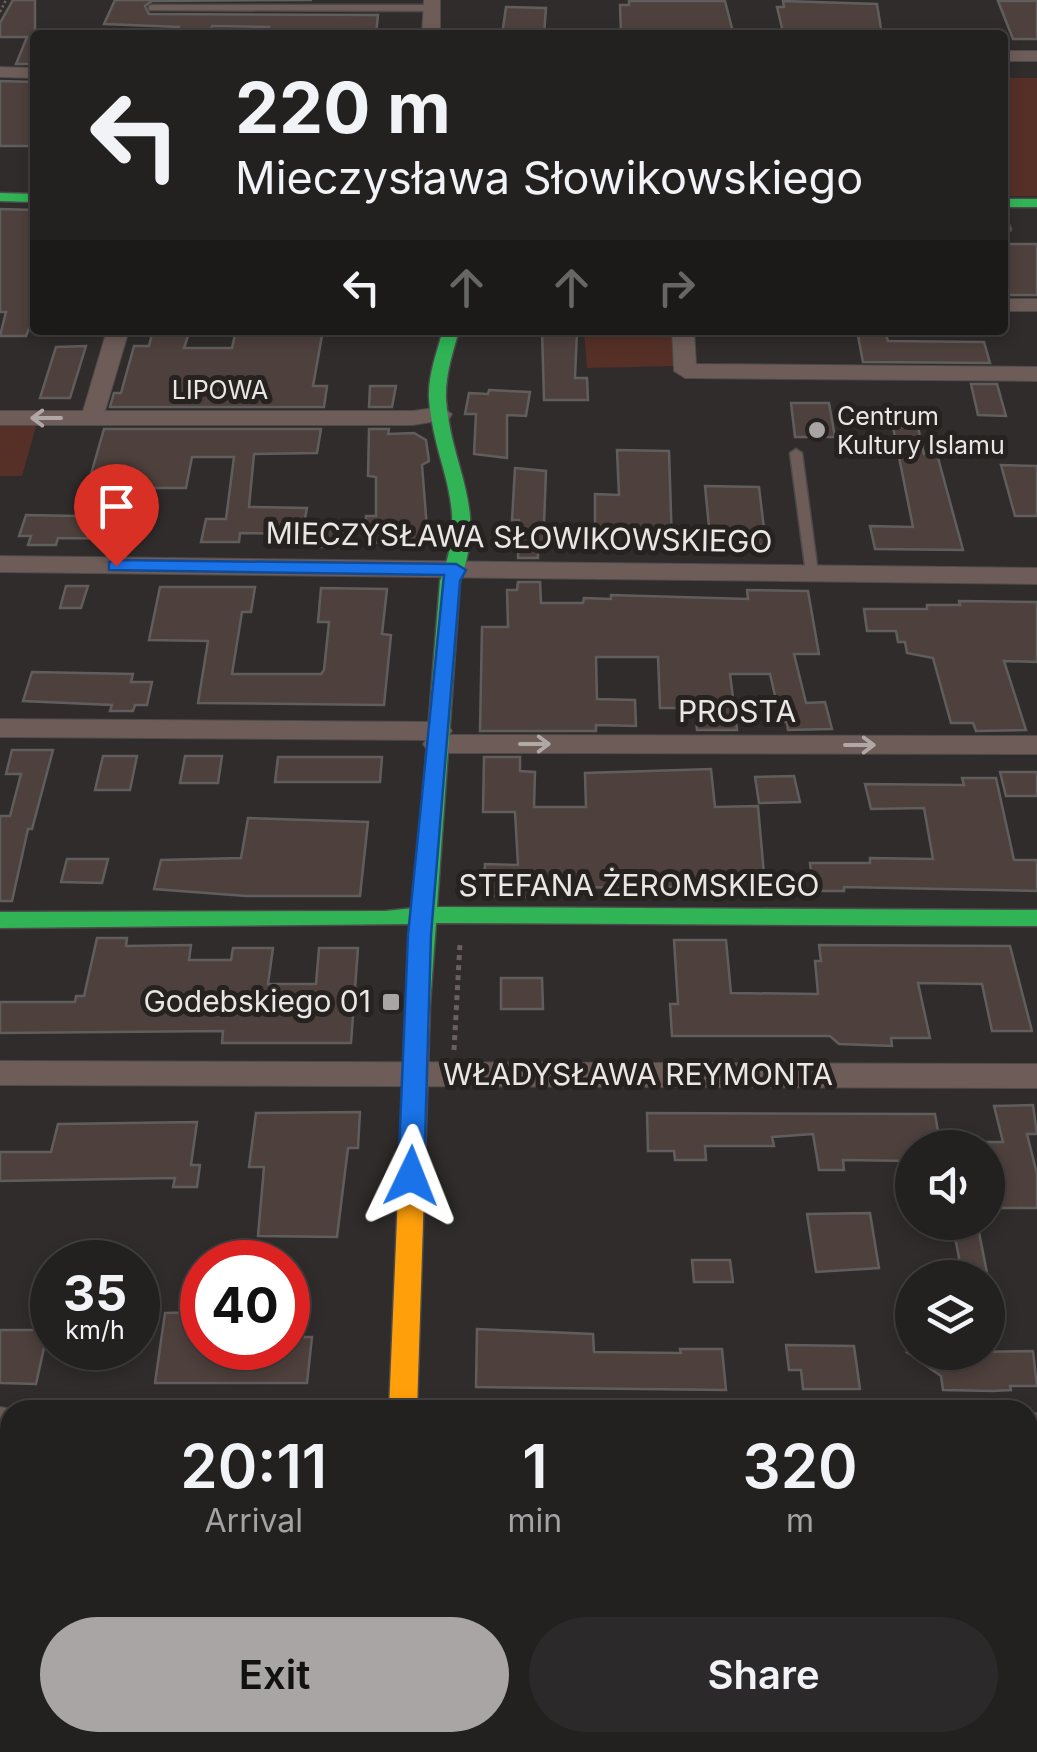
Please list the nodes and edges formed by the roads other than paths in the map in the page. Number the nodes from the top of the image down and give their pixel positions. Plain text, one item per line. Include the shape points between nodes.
1 (432, 4) edge
2 (152, 8) dead end
3 (431, 30) edge
4 (1008, 56) edge
5 (1037, 56) edge
6 (0, 72) edge
7 (30, 72) edge
8 (0, 198) edge
9 (30, 198) edge
10 (1008, 203) edge
11 (1037, 203) edge
12 (1008, 305) edge
13 (1037, 305) edge
14 (117, 335) edge
15 (449, 335) edge
16 (682, 335) edge
17 (1037, 374) edge
18 (440, 414) junction
19 (0, 418) edge
20 (92, 418) junction
21 (796, 453) dead end
22 (0, 564) edge
23 (456, 570) junction
24 (812, 573) junction
25 (1037, 576) edge
26 (0, 728) edge
27 (438, 738) junction
28 (1037, 745) edge
29 (421, 915) junction
30 (1037, 918) edge
31 (0, 920) edge
32 (0, 1073) edge
33 (416, 1075) junction
34 (1037, 1076) edge
35 (404, 1400) edge

1 - 2 lane
1 - 3 street
4 - 5 street
6 - 7 street
8 - 9 street
10 - 11 street
12 - 13 street
14 - 20 street
15 - 18 street via 437,392
16 - 17 street via 685,372
18 - 20 street, LIPOWA
18 - 23 street via 464,532
20 -> 19 street, LIPOWA
21 - 24 lane
22 - 23 street, MIECZYSŁAWA SŁOWIKOWSKIEGO
23 - 24 street, MIECZYSŁAWA SŁOWIKOWSKIEGO
23 - 27 street
24 - 25 street, MIECZYSŁAWA SŁOWIKOWSKIEGO
26 - 27 street, PROSTA
27 -> 28 street, PROSTA
27 - 29 street
29 - 30 street, STEFANA ŻEROMSKIEGO
29 - 31 street, STEFANA ŻEROMSKIEGO
29 - 33 street
32 - 33 street, WŁADYSŁAWA REYMONTA
33 - 34 street, WŁADYSŁAWA REYMONTA
33 - 35 street

